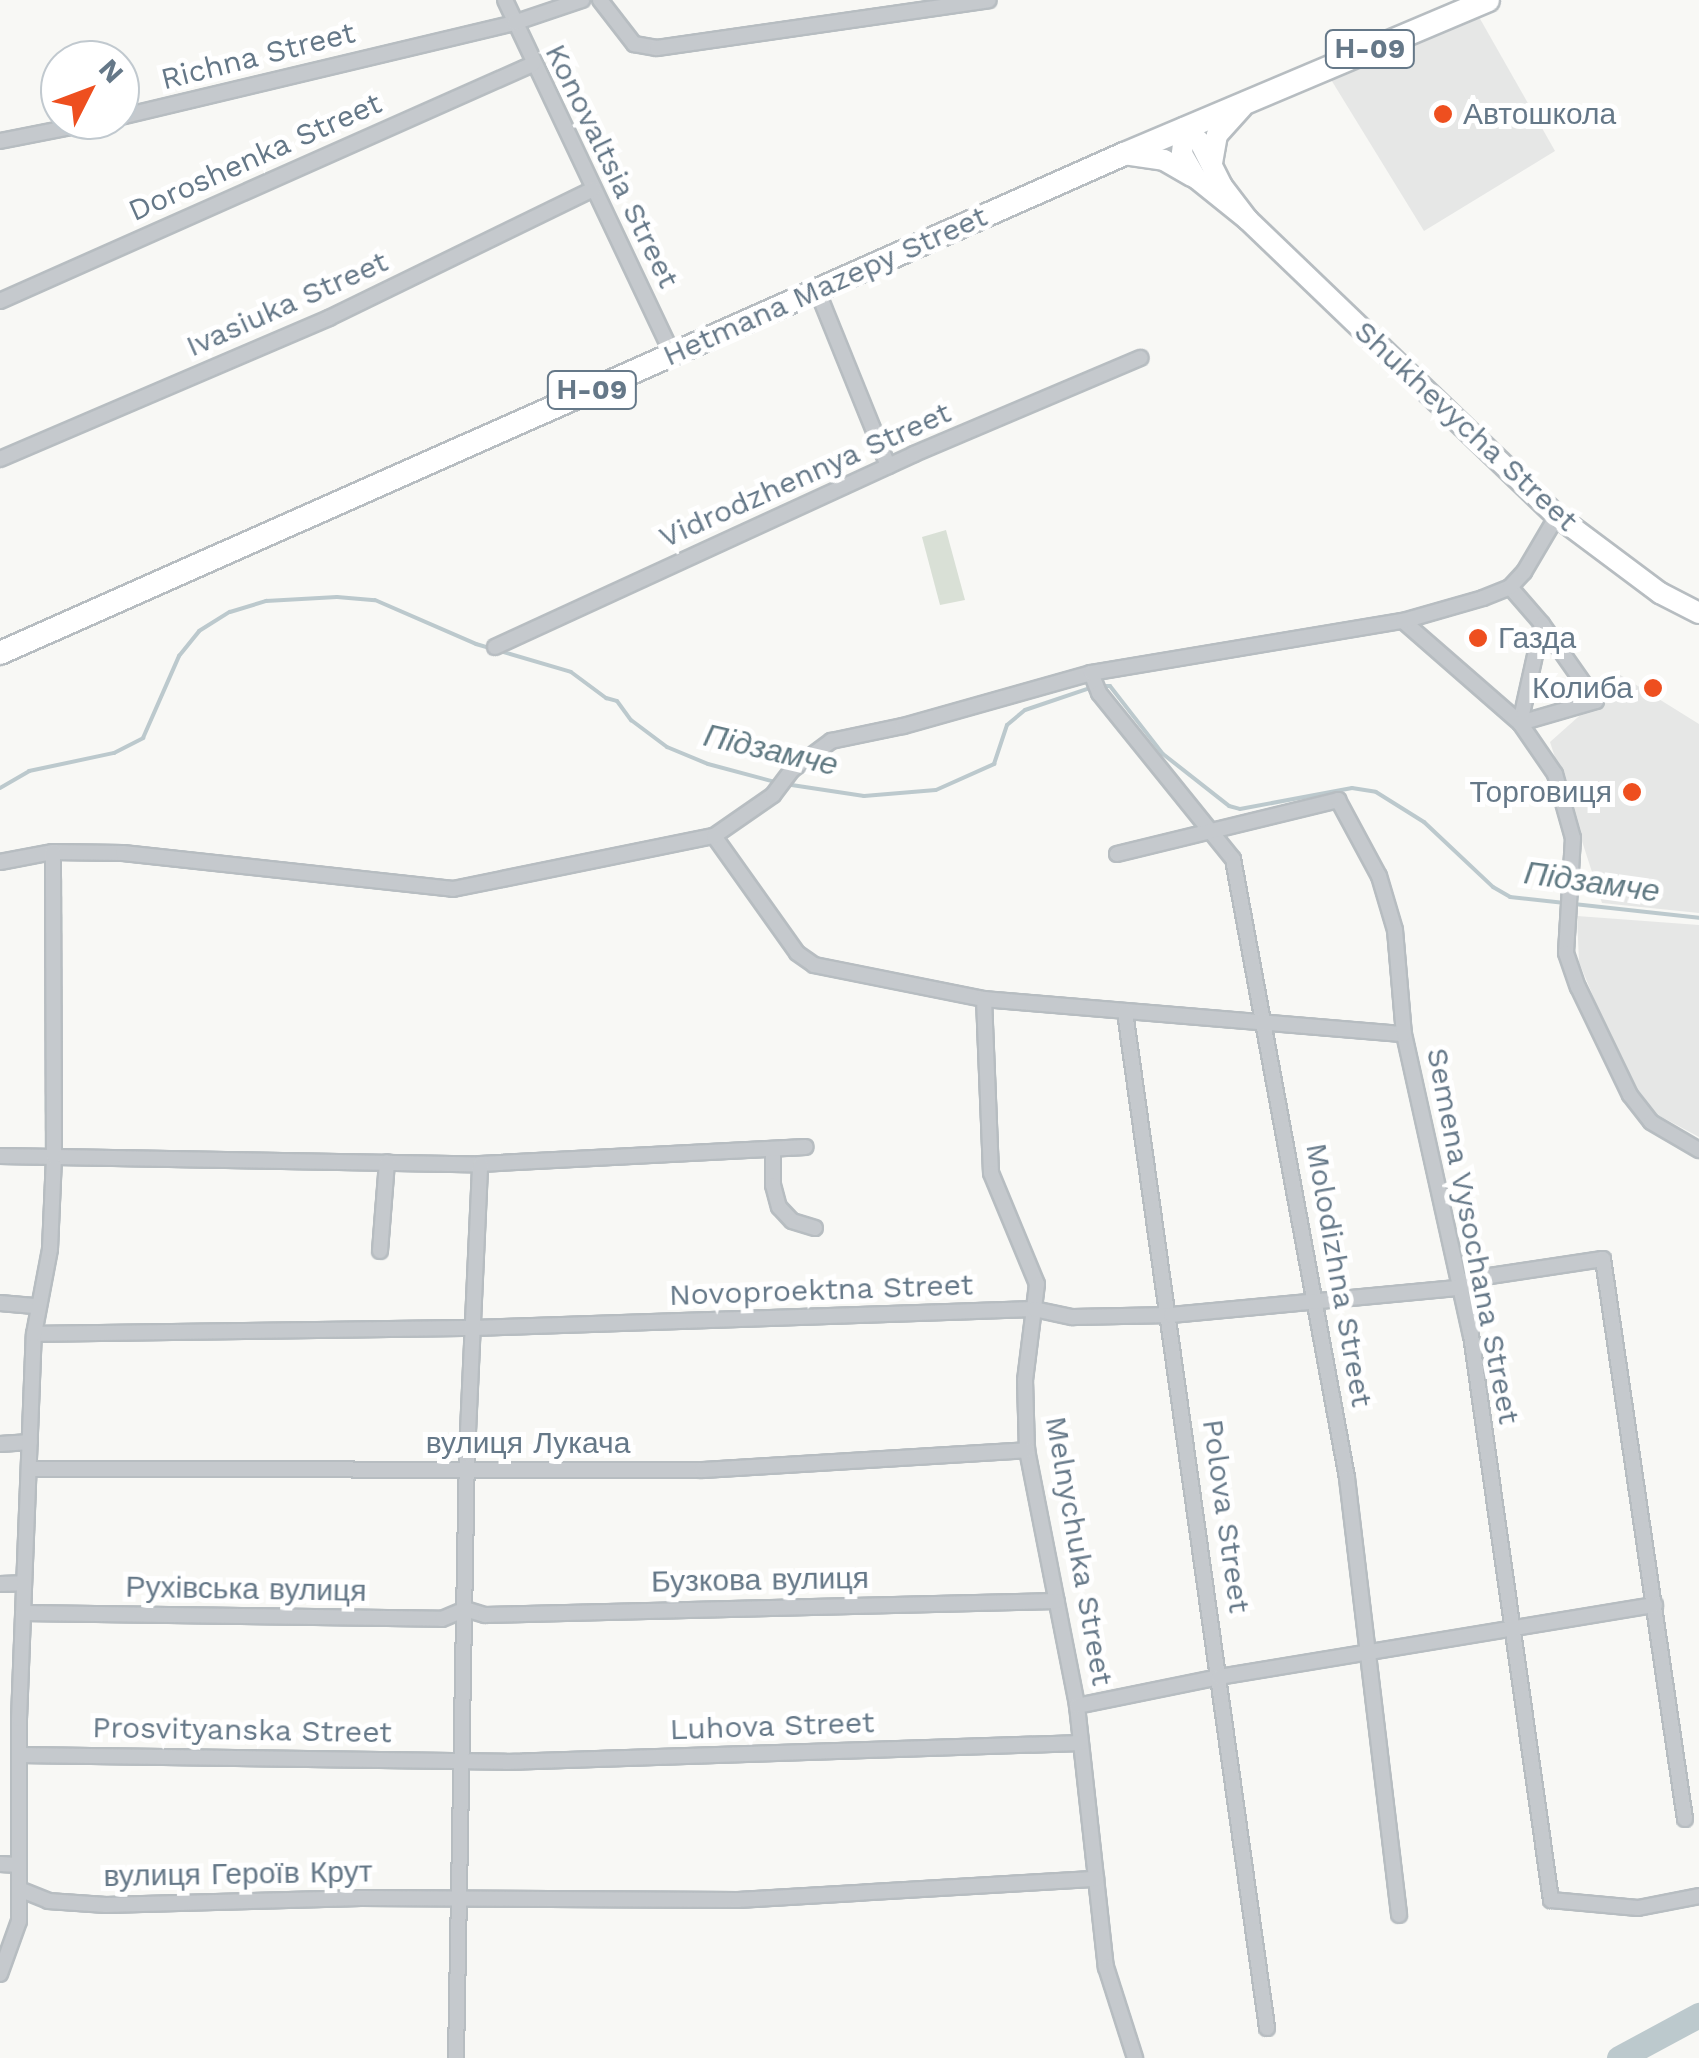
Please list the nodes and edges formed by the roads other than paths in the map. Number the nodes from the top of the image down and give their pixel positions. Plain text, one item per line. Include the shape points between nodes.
1 (505, 0) edge
2 (582, 0) edge
3 (600, 0) edge
4 (989, 0) edge
5 (1488, 0) edge
6 (514, 23) junction
7 (533, 64) junction
8 (1252, 98) junction
9 (140, 112) edge
10 (1184, 128) junction
11 (40, 134) edge
12 (0, 142) edge
13 (1124, 154) junction
14 (1204, 171) junction
15 (593, 189) junction
16 (817, 290) junction
17 (0, 301) edge
18 (672, 354) junction
19 (1140, 358) dead end
20 (0, 459) edge
21 (888, 466) junction
22 (1557, 516) junction
23 (1510, 587) junction
24 (1699, 612) edge
25 (1403, 621) junction
26 (1542, 624) junction
27 (496, 646) dead end
28 (0, 653) edge
29 (1095, 682) junction
30 (1520, 723) junction
31 (1212, 831) junction
32 (714, 836) junction
33 (54, 852) junction
34 (1117, 854) dead end
35 (0, 862) edge
36 (984, 999) junction
37 (1125, 1012) junction
38 (1264, 1023) junction
39 (1404, 1034) junction
40 (806, 1147) dead end
41 (773, 1149) junction
42 (1699, 1150) edge
43 (0, 1156) edge
44 (54, 1156) junction
45 (387, 1162) junction
46 (480, 1164) junction
47 (815, 1228) dead end
48 (380, 1250) dead end
49 (1457, 1288) junction
50 (1318, 1303) junction
51 (0, 1304) edge
52 (38, 1306) junction
53 (1034, 1309) junction
54 (1171, 1315) junction
55 (473, 1328) junction
56 (34, 1334) junction
57 (30, 1442) junction
58 (0, 1444) edge
59 (1027, 1450) junction
60 (28, 1469) junction
61 (469, 1470) junction
62 (23, 1583) junction
63 (0, 1584) edge
64 (1057, 1601) junction
65 (1655, 1605) junction
66 (465, 1610) junction
67 (23, 1612) junction
68 (1511, 1631) junction
69 (1369, 1654) junction
70 (1219, 1676) junction
71 (1078, 1706) junction
72 (0, 1720) edge
73 (20, 1720) junction
74 (1081, 1743) junction
75 (19, 1755) junction
76 (464, 1761) junction
77 (1685, 1819) dead end
78 (0, 1864) edge
79 (19, 1865) junction
80 (1096, 1878) junction
81 (20, 1889) junction
82 (1699, 1896) edge
83 (461, 1898) junction
84 (1398, 1915) dead end
85 (0, 1974) edge
86 (1268, 2028) dead end
87 (456, 2058) edge
88 (1135, 2058) edge

1 - 6 street, Konovaltsia Street
2 - 6 street, Richna Street
3 - 4 street via 634,44 657,48
5 - 8 main road, Hetmana Mazepy Street / Н-09
6 - 7 street, Konovaltsia Street
6 - 9 street, Richna Street
7 - 15 street, Konovaltsia Street
7 - 17 street, Doroshenka Street
8 - 10 main road, Hetmana Mazepy Street / Н-09
8 - 14 main road via 1221,128
10 - 13 main road, Hetmana Mazepy Street / Н-09
10 - 14 main road via 1200,142
11 - 12 street
13 - 14 main road
13 - 16 main road, Hetmana Mazepy Street / Н-09
14 - 22 main road, Shukhevycha Street
15 - 18 street, Konovaltsia Street
15 - 20 street, Ivasiuka Street via 330,318
16 - 18 main road, Hetmana Mazepy Street / Н-09
16 - 21 street
18 - 28 main road, Hetmana Mazepy Street / Н-09
19 - 21 street, Vidrodzhennya Street
21 - 27 street, Vidrodzhennya Street
22 - 23 street
22 - 24 main road, Shukhevycha Street via 1660,593
23 - 25 street
23 - 26 street
25 - 29 street
25 - 30 street
26 - 30 street
26 - 30 street via 1596,701
29 - 31 street, Molodizhna Street
29 - 32 street via 831,742
30 - 42 street via 1555,774 1568,810 1573,838 1566,953 1578,987 1630,1095 1651,1122
31 - 34 street
31 - 38 street, Molodizhna Street via 1233,858
31 - 39 street via 1338,800 1379,876 1390,912
32 - 33 street via 453,889 123,853
32 - 36 street, Semena Vysochana Street via 797,953 814,966
33 - 35 street
33 - 44 street
36 - 37 street, Semena Vysochana Street
36 - 53 street, Melnychuka Street via 991,1174 1038,1284
37 - 38 street, Semena Vysochana Street
37 - 54 street, Polova Street
38 - 39 street, Semena Vysochana Street
38 - 50 street, Molodizhna Street
39 - 49 street, Semena Vysochana Street
40 - 41 street
41 - 46 street
41 - 47 street via 779,1207
43 - 44 street
44 - 45 street
44 - 52 street via 50,1249
45 - 46 street
45 - 48 street
46 - 55 street
49 - 50 street, Novoproektna Street
49 - 65 street, Novoproektna Street via 1470,1279 1603,1258
49 - 68 street, Semena Vysochana Street via 1471,1335
50 - 54 street, Novoproektna Street
50 - 69 street, Molodizhna Street
51 - 52 street
52 - 56 street
53 - 54 street, Novoproektna Street via 1074,1317
53 - 55 street, Novoproektna Street
53 - 59 street, Melnychuka Street via 1025,1380
54 - 70 street, Polova Street
55 - 56 street, Novoproektna Street
55 - 61 street
56 - 57 street
57 - 58 street
57 - 60 street
59 - 61 street, вулиця Лукача via 702,1470
59 - 64 street, Melnychuka Street
60 - 61 street, вулиця Лукача
60 - 62 street
61 - 66 street
62 - 63 street
62 - 67 street
64 - 66 street, Бузкова вулиця
64 - 71 street, Melnychuka Street
65 - 68 street
65 - 77 street
66 - 67 street, Рухівська вулиця via 442,1619
66 - 76 street
67 - 73 street
68 - 69 street
68 - 82 street, Semena Vysochana Street via 1552,1900 1638,1908
69 - 70 street
69 - 84 street, Molodizhna Street
70 - 71 street
70 - 86 street, Polova Street
71 - 74 street, Melnychuka Street
72 - 73 street
73 - 75 street
74 - 76 street, Luhova Street
74 - 80 street, Melnychuka Street
75 - 76 street, Prosvityanska Street
75 - 79 street
76 - 83 street
78 - 79 street
79 - 81 street
80 - 83 street, вулиця Героїв Крут via 795,1898
80 - 88 street, Melnychuka Street via 1106,1966
81 - 83 street, вулиця Героїв Крут via 48,1901 106,1906
81 - 85 street via 20,1920
83 - 87 street

